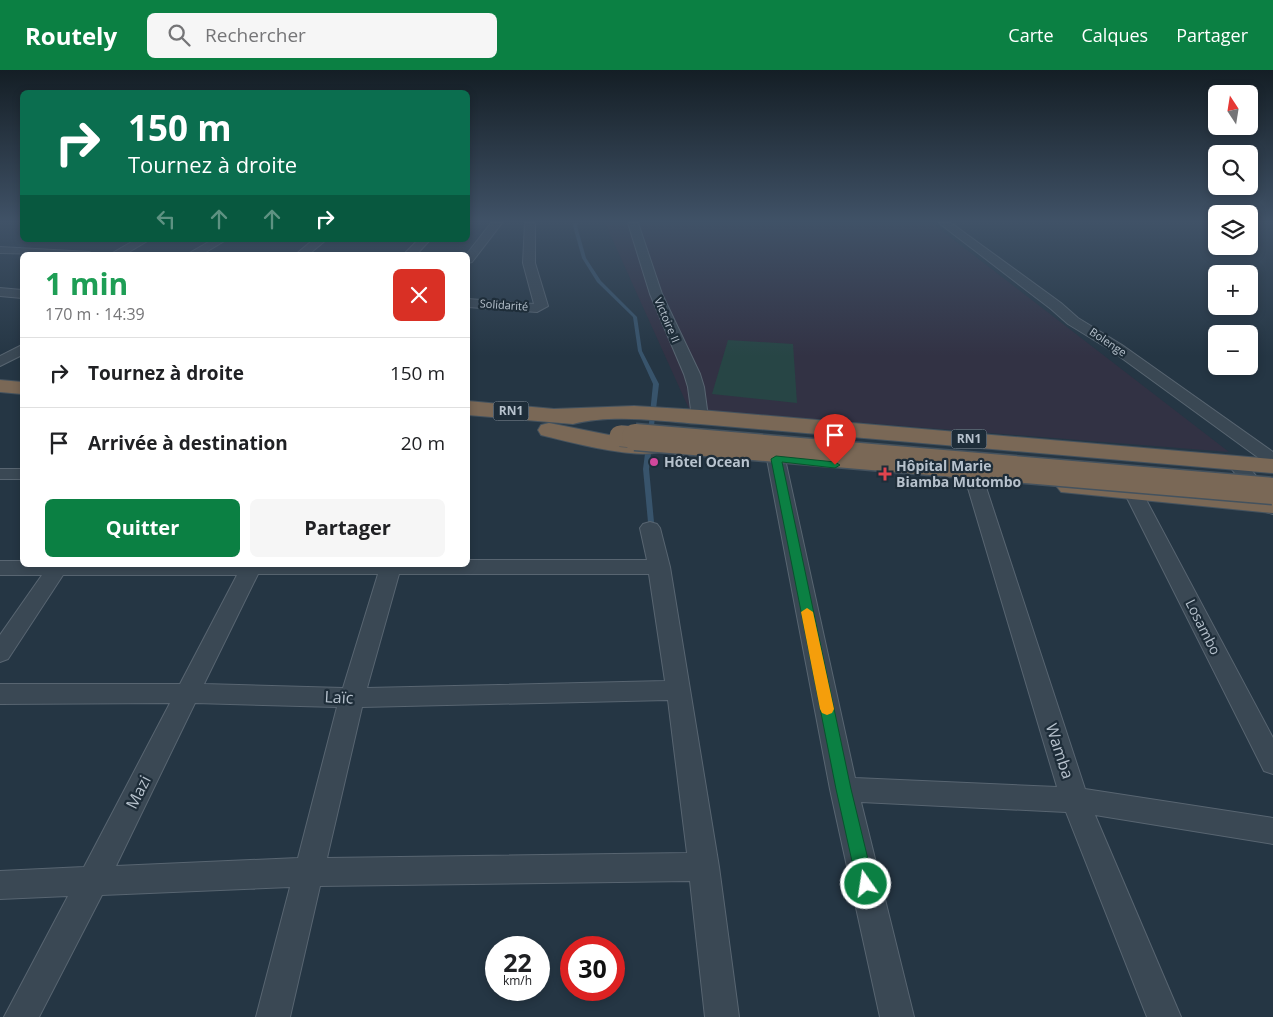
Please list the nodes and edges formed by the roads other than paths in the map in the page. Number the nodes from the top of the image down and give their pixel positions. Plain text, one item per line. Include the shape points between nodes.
1 (530, 267) edge
2 (647, 267) edge
3 (1004, 267) edge
4 (0, 292) edge
5 (20, 294) edge
6 (470, 303) edge
7 (20, 350) edge
8 (0, 362) edge
9 (0, 369) edge
10 (20, 371) edge
11 (0, 386) edge
12 (20, 388) edge
13 (470, 408) edge
14 (700, 417) junction
15 (470, 422) edge
16 (552, 422) junction
17 (628, 429) junction
18 (776, 459) junction
19 (1273, 460) edge
20 (1235, 462) junction
21 (1273, 466) edge
22 (1273, 473) edge
23 (0, 474) edge
24 (20, 474) edge
25 (974, 478) junction
26 (1133, 492) junction
27 (1272, 502) edge
28 (650, 528) dead end
29 (470, 566) edge
30 (58, 567) edge
31 (251, 567) edge
32 (391, 567) edge
33 (660, 567) junction
34 (0, 568) edge
35 (0, 653) edge
36 (678, 690) junction
37 (188, 693) junction
38 (0, 694) edge
39 (352, 698) junction
40 (1273, 763) edge
41 (844, 789) junction
42 (1075, 800) junction
43 (1273, 830) edge
44 (704, 867) junction
45 (310, 872) junction
46 (93, 881) junction
47 (0, 885) edge
48 (21, 1017) edge
49 (272, 1017) edge
50 (722, 1017) edge
51 (897, 1017) edge
52 (1164, 1017) edge

1 - 6 street, Solidarité via 540,307
2 - 14 street, Victoire II via 692,374
3 - 19 street, Bolenge via 1073,321 1118,348
4 - 5 street
7 - 8 street
9 - 10 highway
11 - 12 highway
13 - 16 highway, RN1
14 - 17 highway, RN1 via 666,415
14 - 20 highway, RN1
15 - 16 highway, RN1
16 - 17 highway, RN1
16 - 17 highway, RN1 via 614,443
17 - 18 highway, RN1 via 662,448
17 - 22 highway
17 - 27 highway, bridge
18 - 25 highway, RN1
18 - 41 street
20 - 21 highway, RN1
20 - 27 street
23 - 24 street
25 - 26 highway, RN1
25 - 42 street, Wamba
26 - 27 highway, RN1
26 - 40 street, Losambo
28 - 33 street
29 - 33 street
30 - 34 street
30 - 35 street
31 - 37 street, Mazi
32 - 39 street
33 - 36 street
36 - 39 street, Laïc
36 - 44 street
37 - 38 street, Laïc
37 - 39 street, Laïc
37 - 46 street, Mazi
39 - 45 street
41 - 42 street
41 - 51 street
42 - 43 street
42 - 52 street, Wamba
44 - 45 street
44 - 50 street
45 - 46 street
45 - 49 street
46 - 47 street
46 - 48 street, Mazi

